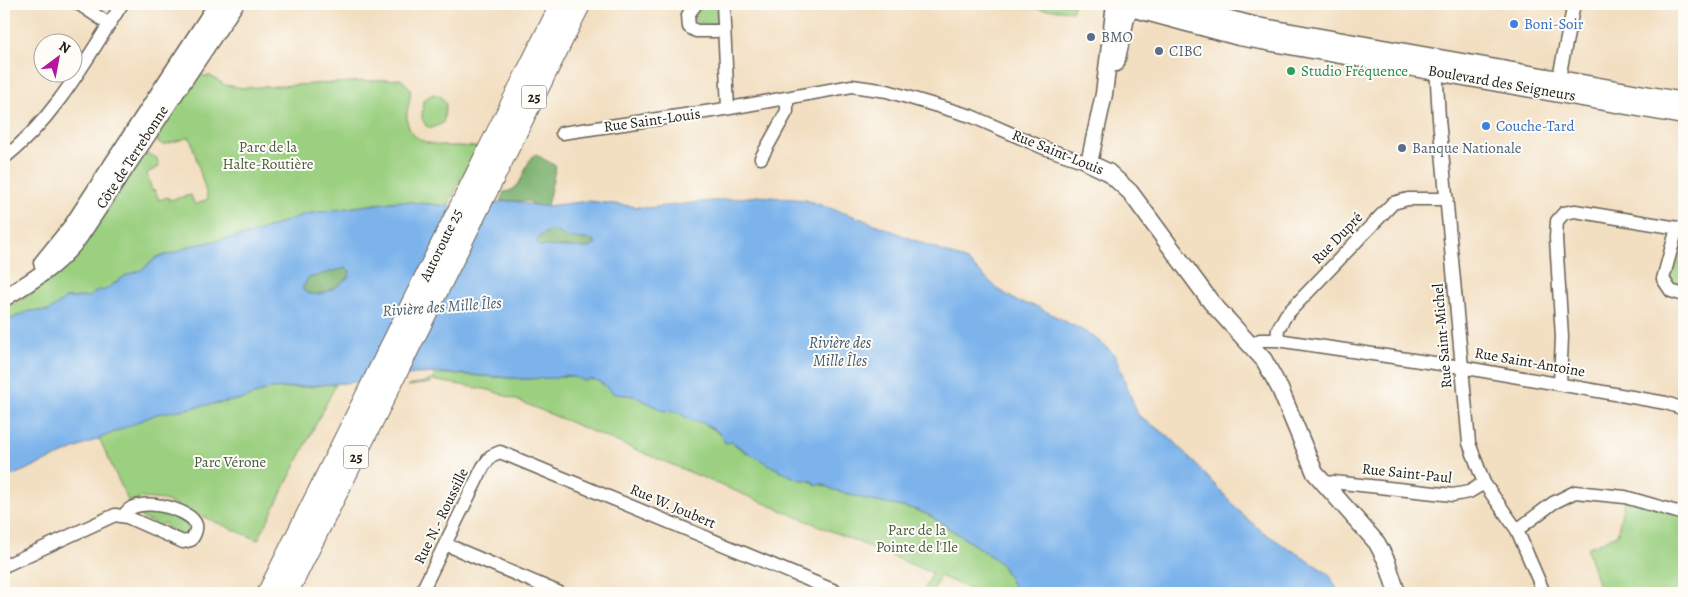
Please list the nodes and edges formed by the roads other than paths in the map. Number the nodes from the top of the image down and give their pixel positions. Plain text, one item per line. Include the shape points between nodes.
1 (79, 4) edge
2 (122, 4) edge
3 (217, 4) edge
4 (235, 4) edge
5 (560, 4) edge
6 (580, 4) edge
7 (696, 4) edge
8 (723, 4) edge
9 (1171, 4) edge
10 (1574, 4) edge
11 (1122, 5) edge
12 (109, 24) junction
13 (723, 31) junction
14 (1436, 65) junction
15 (1557, 85) junction
16 (787, 99) junction
17 (1684, 101) edge
18 (728, 108) junction
19 (1684, 116) edge
20 (562, 132) dead end
21 (138, 137) junction
22 (4, 158) edge
23 (760, 158) dead end
24 (1089, 163) junction
25 (1447, 199) junction
26 (1681, 228) edge
27 (1684, 295) edge
28 (8, 296) edge
29 (1277, 340) junction
30 (1251, 346) junction
31 (1460, 367) junction
32 (1560, 384) junction
33 (1684, 409) edge
34 (493, 454) joint
35 (1484, 482) junction
36 (1324, 486) junction
37 (1684, 514) edge
38 (124, 516) junction
39 (1517, 530) junction
40 (445, 544) junction
41 (282, 563) junction
42 (4, 566) edge
43 (543, 590) edge
44 (260, 593) edge
45 (267, 593) edge
46 (288, 593) edge
47 (420, 593) edge
48 (560, 593) edge
49 (840, 593) edge
50 (1396, 593) edge
51 (1544, 593) edge

1 - 12 street
2 - 12 street
3 - 21 main road, Côte de Terrebonne
4 - 21 main road, Côte de Terrebonne
5 - 41 highway, Autoroute 25 / 25
6 - 46 highway, Autoroute 25 / 25
7 - 13 street via 688,15 690,27 696,31
8 - 13 street
9 - 14 main road, Boulevard des Seigneurs
10 - 15 street
11 - 14 main road, Boulevard des Seigneurs via 1239,37
11 - 24 main road via 1118,56 1104,94
12 - 22 street via 54,107 25,141
13 - 18 street
14 - 15 main road, Boulevard des Seigneurs
14 - 25 street, Rue Saint-Michel
15 - 17 main road, Boulevard des Seigneurs
15 - 19 main road, Boulevard des Seigneurs
16 - 18 street, Rue Saint-Louis
16 - 23 street via 787,111
16 - 24 street, Rue Saint-Louis via 844,87 882,90 971,116 1044,148
18 - 20 street, Rue Saint-Louis
21 - 28 main road, Côte de Terrebonne via 72,246 39,278
24 - 30 main road, Rue Saint-Louis via 1108,172 1130,192 1211,302
25 - 29 street, Rue Dupré via 1408,199 1393,203 1286,315 1278,329
25 - 31 street, Rue Saint-Michel
26 - 27 street via 1663,279 1671,292
26 - 32 street via 1564,213 1558,221 1556,238 1562,337
29 - 30 street, Rue Saint-Antoine via 1259,341
29 - 31 street, Rue Saint-Antoine
30 - 36 main road, Rue Saint-Louis via 1272,372 1308,460
31 - 32 street, Rue Saint-Antoine
31 - 35 street, Rue Saint-Michel via 1469,443
32 - 33 street, Rue Saint-Antoine
34 - 40 street, Rue N.- Roussille via 483,467
34 - 49 street, Rue W. Joubert via 503,453
35 - 36 street, Rue Saint-Paul via 1462,495 1333,482
35 - 39 street, Rue Saint-Michel
36 - 50 main road, Rue Saint-Louis via 1377,543 1387,562
37 - 39 street via 1625,497 1575,492 1553,503
38 - 38 street via 183,542 191,540 196,530 190,518 159,505 138,505 130,508
38 - 42 street via 112,517
39 - 51 street, Rue Saint-Michel
40 - 43 street
40 - 47 street, Rue N.- Roussille
41 - 44 highway
41 - 45 highway, Autoroute 25 / 25
43 - 48 street

